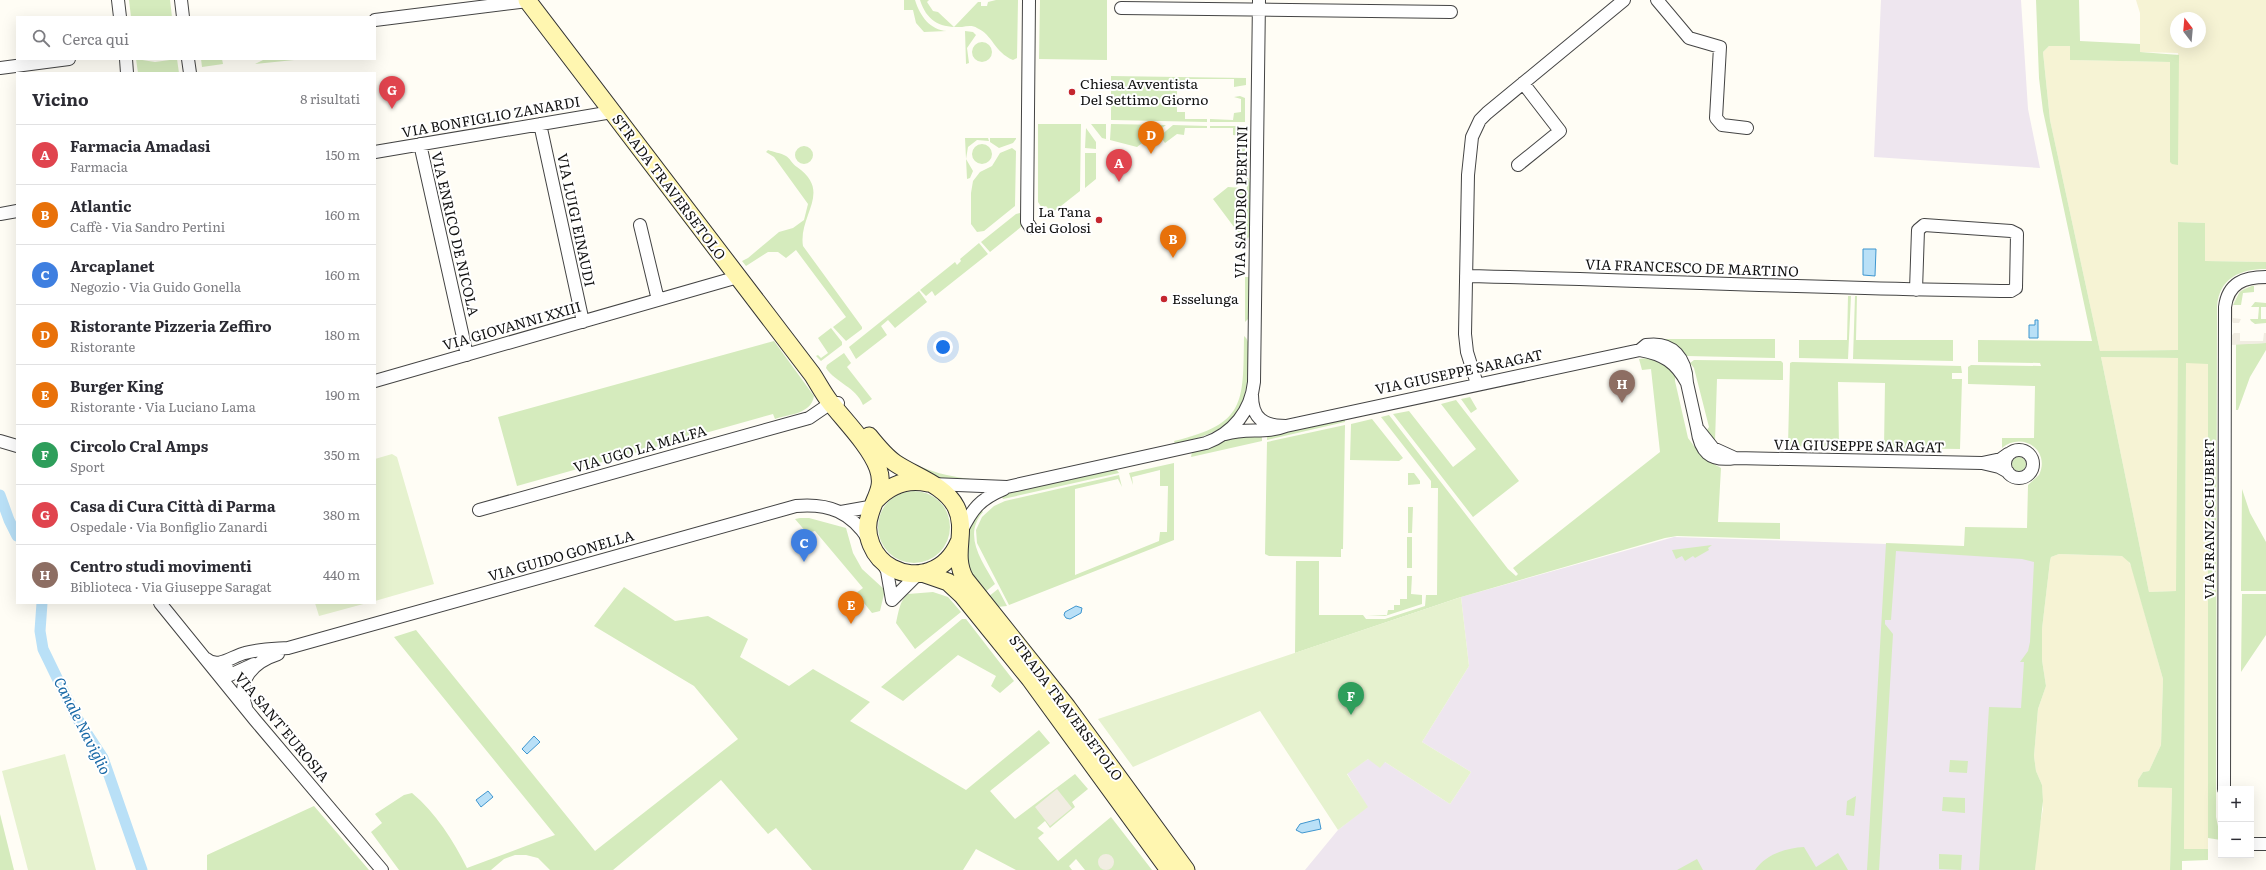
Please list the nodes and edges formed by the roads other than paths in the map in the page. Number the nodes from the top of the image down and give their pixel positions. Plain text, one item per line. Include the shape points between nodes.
1 (118, 0) edge
2 (181, 0) edge
3 (528, 0) edge
4 (1029, 0) edge
5 (1624, 0) edge
6 (1657, 0) edge
7 (1259, 4) edge
8 (1120, 8) dead end
9 (1451, 12) dead end
10 (120, 16) edge
11 (183, 16) edge
12 (376, 20) edge
13 (65, 60) edge
14 (126, 60) edge
15 (188, 60) edge
16 (0, 68) edge
17 (26, 69) edge
18 (127, 72) edge
19 (190, 72) edge
20 (1524, 83) junction
21 (612, 112) junction
22 (1716, 118) junction
23 (540, 124) junction
24 (1747, 128) dead end
25 (1715, 133) dead end
26 (420, 144) junction
27 (376, 152) edge
28 (1518, 165) dead end
29 (16, 211) edge
30 (0, 214) edge
31 (640, 225) dead end
32 (1031, 228) dead end
33 (1466, 276) junction
34 (738, 277) junction
35 (2266, 277) edge
36 (1916, 290) junction
37 (658, 300) junction
38 (583, 322) junction
39 (467, 355) junction
40 (376, 381) edge
41 (1477, 384) junction
42 (1252, 392) junction
43 (835, 409) junction
44 (1242, 417) junction
45 (1258, 417) junction
46 (1286, 426) junction
47 (1250, 430) junction
48 (1219, 437) junction
49 (0, 441) edge
50 (16, 446) edge
51 (2008, 454) junction
52 (1982, 463) junction
53 (2008, 472) junction
54 (930, 484) junction
55 (1007, 487) junction
56 (876, 500) junction
57 (479, 510) dead end
58 (841, 512) junction
59 (960, 538) junction
60 (870, 541) junction
61 (880, 559) junction
62 (922, 573) junction
63 (161, 604) edge
64 (291, 647) junction
65 (205, 658) junction
66 (260, 662) junction
67 (230, 663) junction
68 (228, 685) junction
69 (250, 715) junction
70 (2224, 786) edge
71 (2254, 844) edge
72 (2266, 844) edge
73 (382, 870) edge
74 (1169, 870) edge
75 (1186, 870) edge

1 - 10 street
2 - 11 street
3 - 12 street
3 - 21 main road, STRADA TRAVERSETOLO
4 - 32 street via 1027,222
5 - 20 street
6 - 22 street via 1689,38 1720,47
7 - 8 street
7 - 9 street
7 - 42 street, VIA SANDRO PERTINI
13 - 17 street
14 - 18 street
15 - 19 street
16 - 17 street
20 - 28 street via 1560,131
20 - 33 street via 1480,120 1472,137 1468,175
21 - 23 street, VIA BONFIGLIO ZANARDI
21 - 34 main road, STRADA TRAVERSETOLO
22 - 24 street via 1722,126
22 - 25 street
23 - 26 street, VIA BONFIGLIO ZANARDI
23 - 38 street, VIA LUIGI EINAUDI
26 - 27 street, VIA BONFIGLIO ZANARDI
26 - 39 street, VIA ENRICO DE NICOLA
29 - 30 street
31 - 37 street
33 - 36 street, VIA FRANCESCO DE MARTINO
33 - 41 street via 1466,344
34 - 37 street, VIA GIOVANNI XXIII
34 - 43 main road, STRADA TRAVERSETOLO
35 - 70 street, VIA FRANZ SCHUBERT via 2249,278 2237,283 2228,294 2225,307
36 - 36 street, VIA FRANCESCO DE MARTINO via 2011,291 2016,288 2017,234 2011,231 1924,225 1918,230
37 - 38 street, VIA GIOVANNI XXIII
38 - 39 street, VIA GIOVANNI XXIII
39 - 40 street, VIA GIOVANNI XXIII
41 - 46 street, VIA GIUSEPPE SARAGAT
41 - 52 street, VIA GIUSEPPE SARAGAT via 1654,345 1672,350 1685,366 1699,443 1710,455 1725,460 1735,458
42 - 44 street, VIA SANDRO PERTINI
42 - 45 street via 1253,405
43 - 54 main road, STRADA TRAVERSETOLO via 890,459
43 - 56 main road, STRADA TRAVERSETOLO via 868,450 878,467 880,484
43 - 57 street, VIA UGO LA MALFA
44 - 45 street, VIA GIUSEPPE SARAGAT via 1251,413
44 - 47 street via 1242,426
44 - 48 street, VIA SANDRO PERTINI
45 - 46 street, VIA GIUSEPPE SARAGAT via 1267,424
46 - 47 street, VIA GIUSEPPE SARAGAT via 1272,431
47 - 48 street, VIA GIUSEPPE SARAGAT
48 - 55 street, VIA SANDRO PERTINI via 1201,444
49 - 50 street
51 - 52 street, VIA GIUSEPPE SARAGAT via 2002,459
51 - 53 street via 2005,463
51 - 53 street, VIA GIUSEPPE SARAGAT via 2016,450 2025,450 2032,456 2034,465 2030,473 2021,478
52 - 53 street, VIA GIUSEPPE SARAGAT
54 - 55 street, VIA SANDRO PERTINI
54 - 56 main road, STRADA TRAVERSETOLO via 912,481 899,484 886,490
54 - 59 main road, STRADA TRAVERSETOLO via 946,493 955,505 960,520
55 - 59 street, VIA SANDRO PERTINI via 973,508
56 - 58 street, VIA GUIDO GONELLA via 869,507
56 - 60 main road, STRADA TRAVERSETOLO via 868,520
58 - 60 street, VIA GUIDO GONELLA via 853,520
58 - 64 street, VIA GUIDO GONELLA via 806,506 784,508
59 - 62 main road, STRADA TRAVERSETOLO via 947,561 934,570
59 - 75 main road, STRADA TRAVERSETOLO via 960,564 965,579 1067,707
60 - 61 main road, STRADA TRAVERSETOLO
61 - 62 main road, STRADA TRAVERSETOLO via 897,571
61 - 62 street via 887,571 892,600 914,577
62 - 74 main road, STRADA TRAVERSETOLO via 944,580 962,595 1034,684
63 - 65 street, VIA SANT'EUROSIA
64 - 66 street, VIA GUIDO GONELLA
64 - 67 street, VIA GUIDO GONELLA via 245,653
65 - 67 street, VIA GUIDO GONELLA via 214,662
65 - 68 street, VIA SANT'EUROSIA
66 - 67 street, VIA GUIDO GONELLA via 230,675 227,673
66 - 69 street, VIA GUIDO GONELLA via 250,670 244,685 244,702
67 - 68 street via 225,678
68 - 69 street, VIA SANT'EUROSIA
69 - 73 street, VIA SANT'EUROSIA
71 - 72 street

